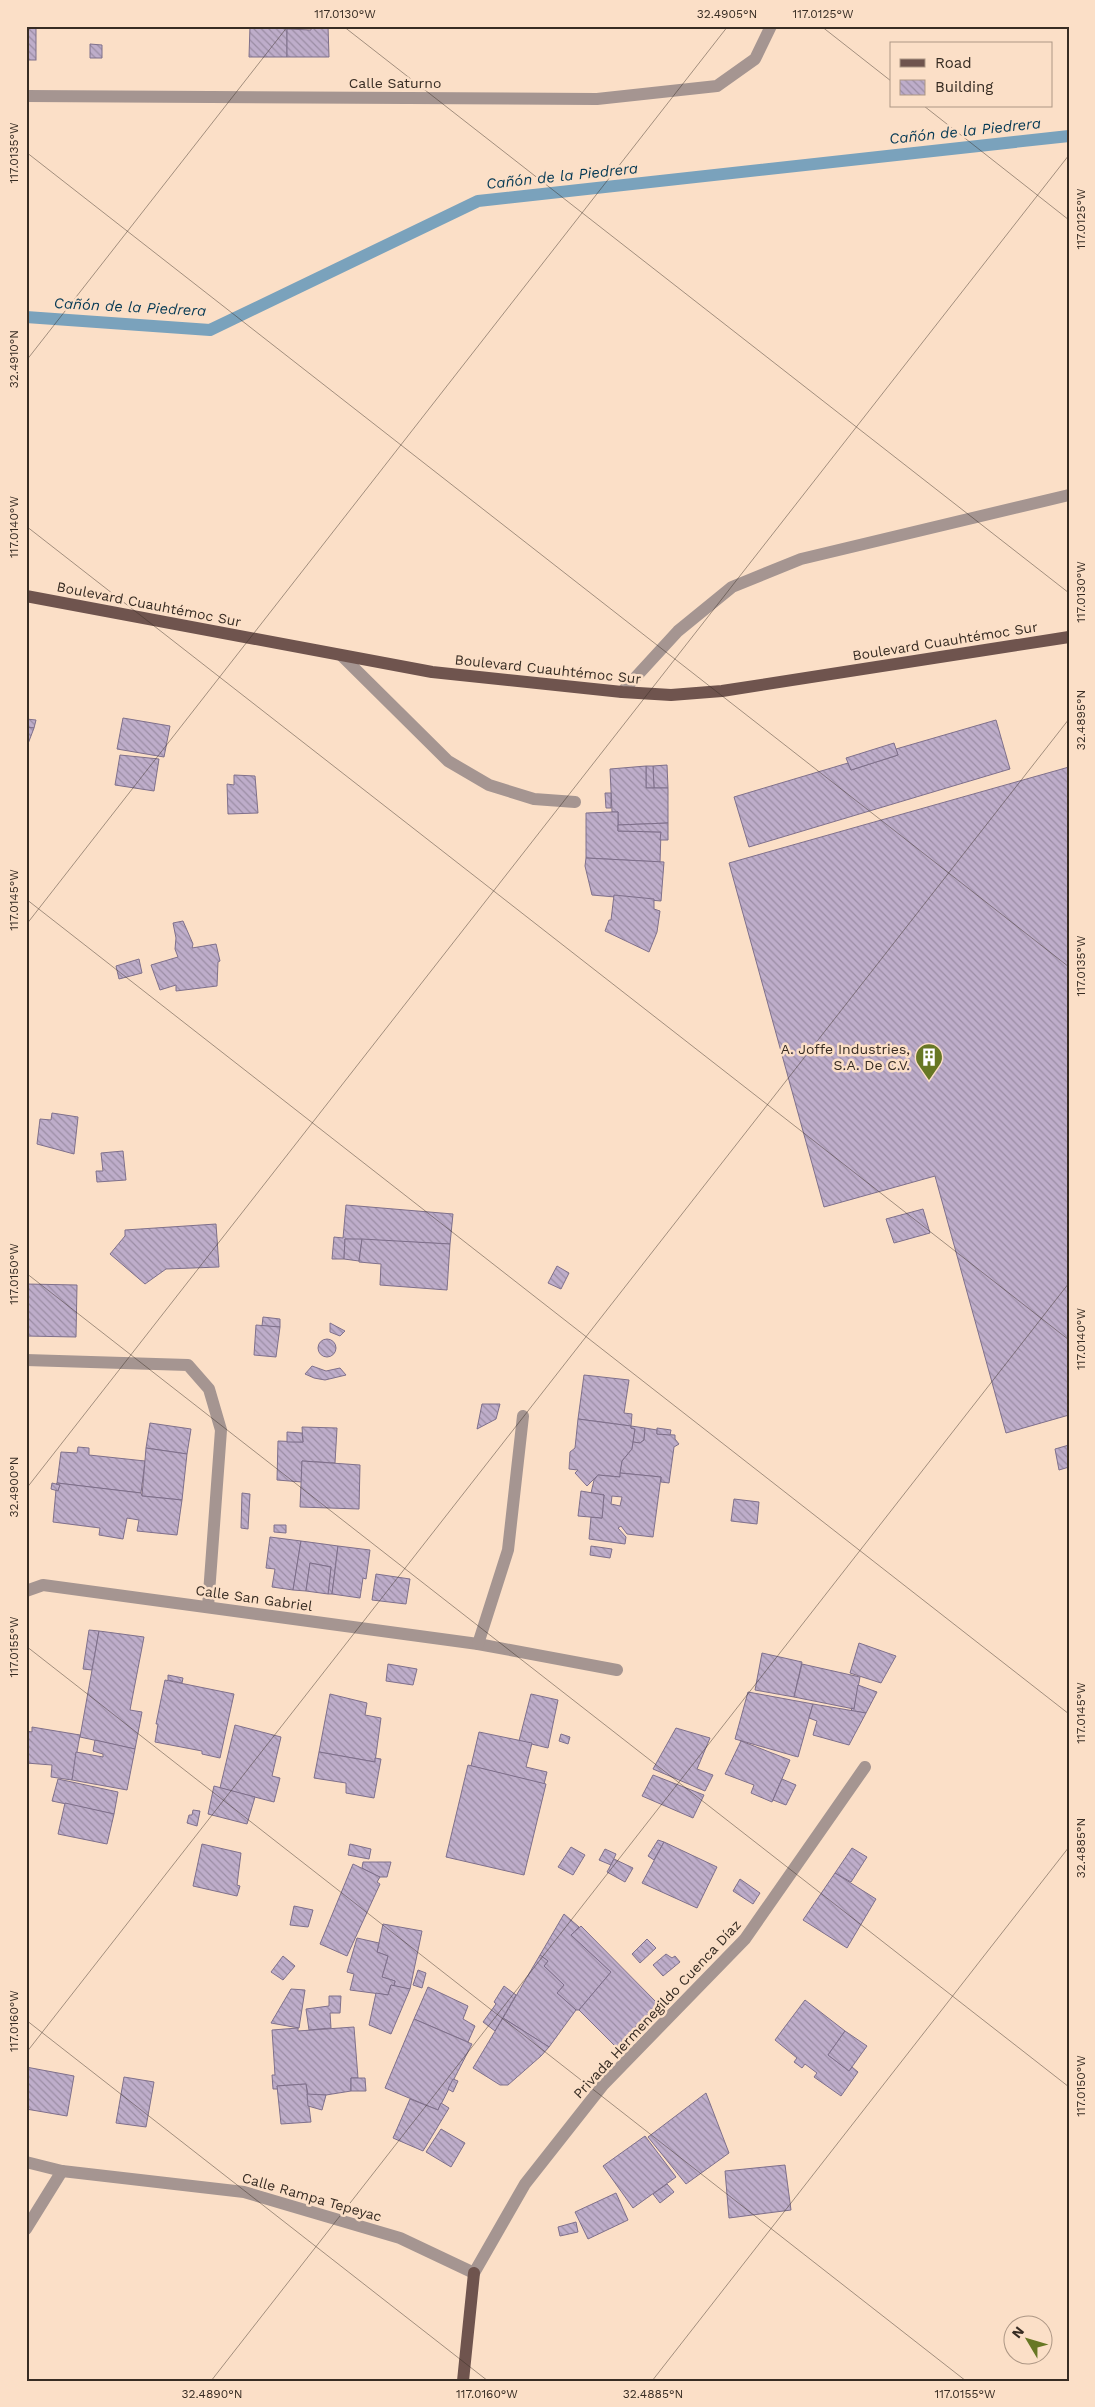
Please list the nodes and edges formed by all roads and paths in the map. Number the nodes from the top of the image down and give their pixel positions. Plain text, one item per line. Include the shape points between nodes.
1 (771, 26) edge
2 (26, 96) edge
3 (1069, 495) edge
4 (26, 596) edge
5 (1069, 637) edge
6 (342, 656) junction
7 (622, 692) junction
8 (575, 802) dead end
9 (26, 1360) edge
10 (523, 1416) dead end
11 (26, 1591) edge
12 (208, 1607) junction
13 (478, 1644) junction
14 (617, 1670) dead end
15 (865, 1767) dead end
16 (26, 2162) edge
17 (62, 2171) junction
18 (26, 2229) edge
19 (474, 2273) junction
20 (463, 2381) edge

1 - 2 street, Calle Saturno via 754,59 717,86 597,99
3 - 7 street via 801,559 732,587 678,631
4 - 6 main road, Boulevard Cuauhtémoc Sur
5 - 7 main road, Boulevard Cuauhtémoc Sur via 722,691 671,695
6 - 7 main road, Boulevard Cuauhtémoc Sur via 432,672
6 - 8 street via 448,761 489,785 534,799
9 - 12 street via 188,1365 209,1389 221,1430
10 - 13 street via 508,1550
11 - 12 street, Calle San Gabriel via 43,1585
12 - 13 street, Calle San Gabriel
13 - 14 street, Calle San Gabriel
15 - 19 street, Privada Hermenegildo Cuenca Díaz via 745,1939 603,2085 525,2184
16 - 17 street, Calle Rampa Tepeyac
17 - 18 street
17 - 19 street, Calle Rampa Tepeyac via 244,2192 400,2238
19 - 20 main road

